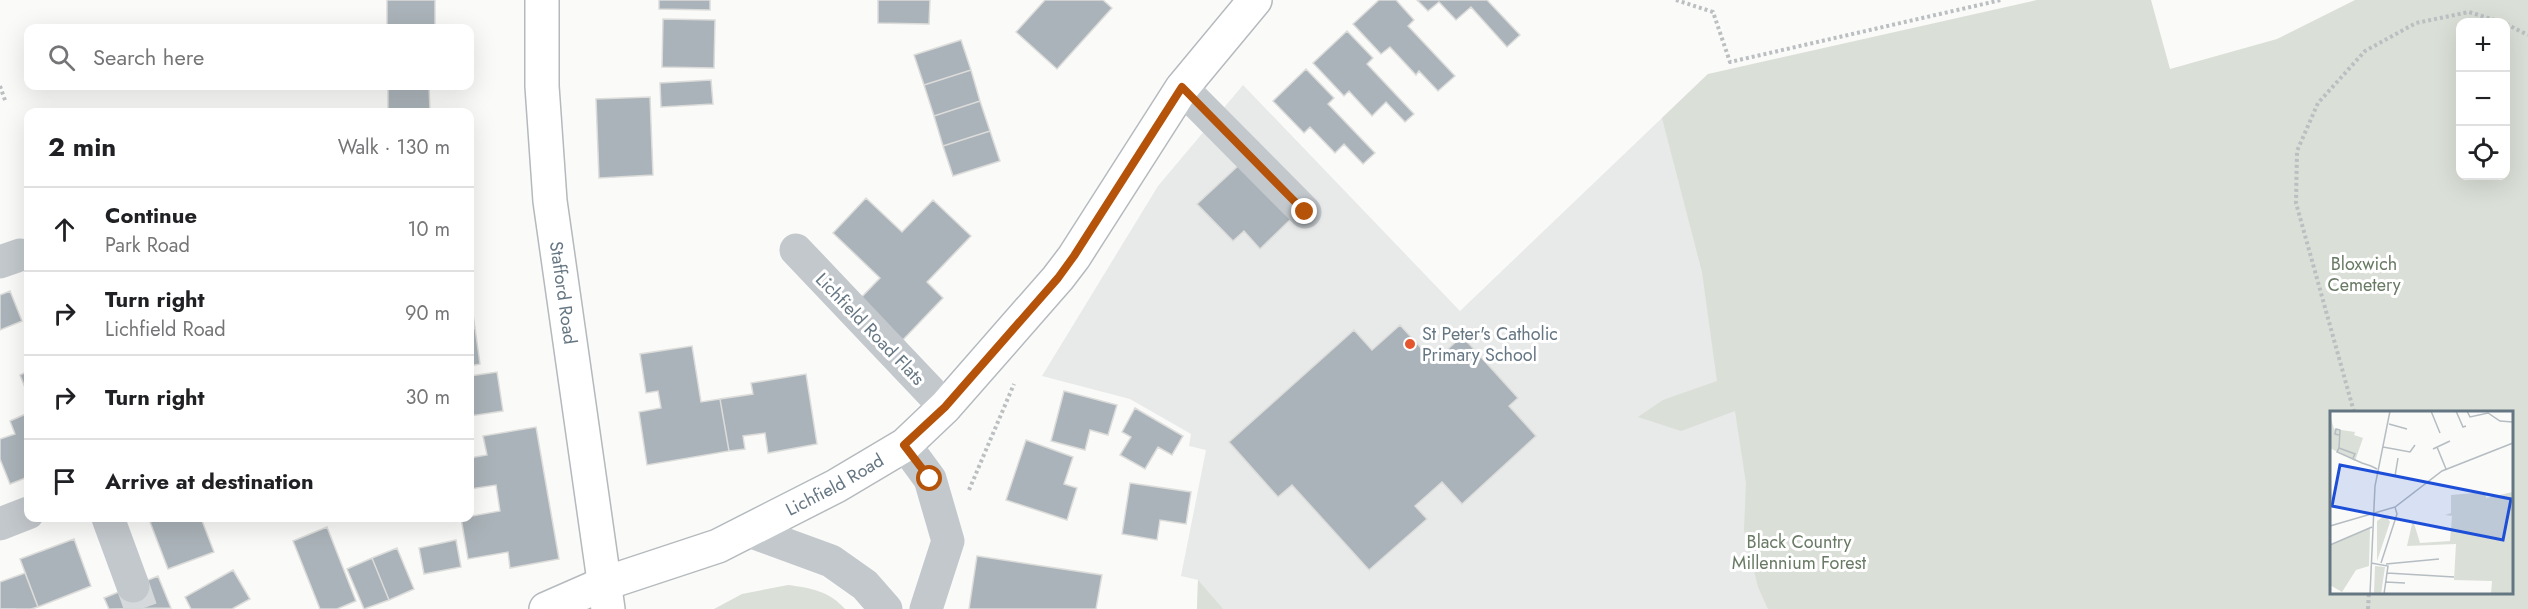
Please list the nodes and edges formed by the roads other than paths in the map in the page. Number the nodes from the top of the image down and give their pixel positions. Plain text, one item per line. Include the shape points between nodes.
1 (542, 0) edge
2 (1255, 0) edge
3 (1182, 87) junction
4 (1305, 212) dead end
5 (796, 250) dead end
6 (945, 407) junction
7 (904, 445) junction
8 (24, 515) edge
9 (109, 522) edge
10 (0, 524) edge
11 (749, 531) junction
12 (133, 586) tunnel mouth
13 (606, 597) edge
14 (546, 609) edge
15 (886, 609) edge
16 (926, 609) edge

1 - 13 main road, Stafford Road via 542,86 550,201
2 - 3 main road, Lichfield Road
3 - 4 street
3 - 6 main road, Lichfield Road via 1068,264
5 - 6 street, Lichfield Road Flats
6 - 7 main road, Lichfield Road
7 - 11 main road, Lichfield Road
7 - 16 street via 930,479 948,542
8 - 10 street
9 - 12 street
11 - 13 main road, Lichfield Road
11 - 15 street via 831,561 865,585
13 - 14 main road, Lichfield Road

